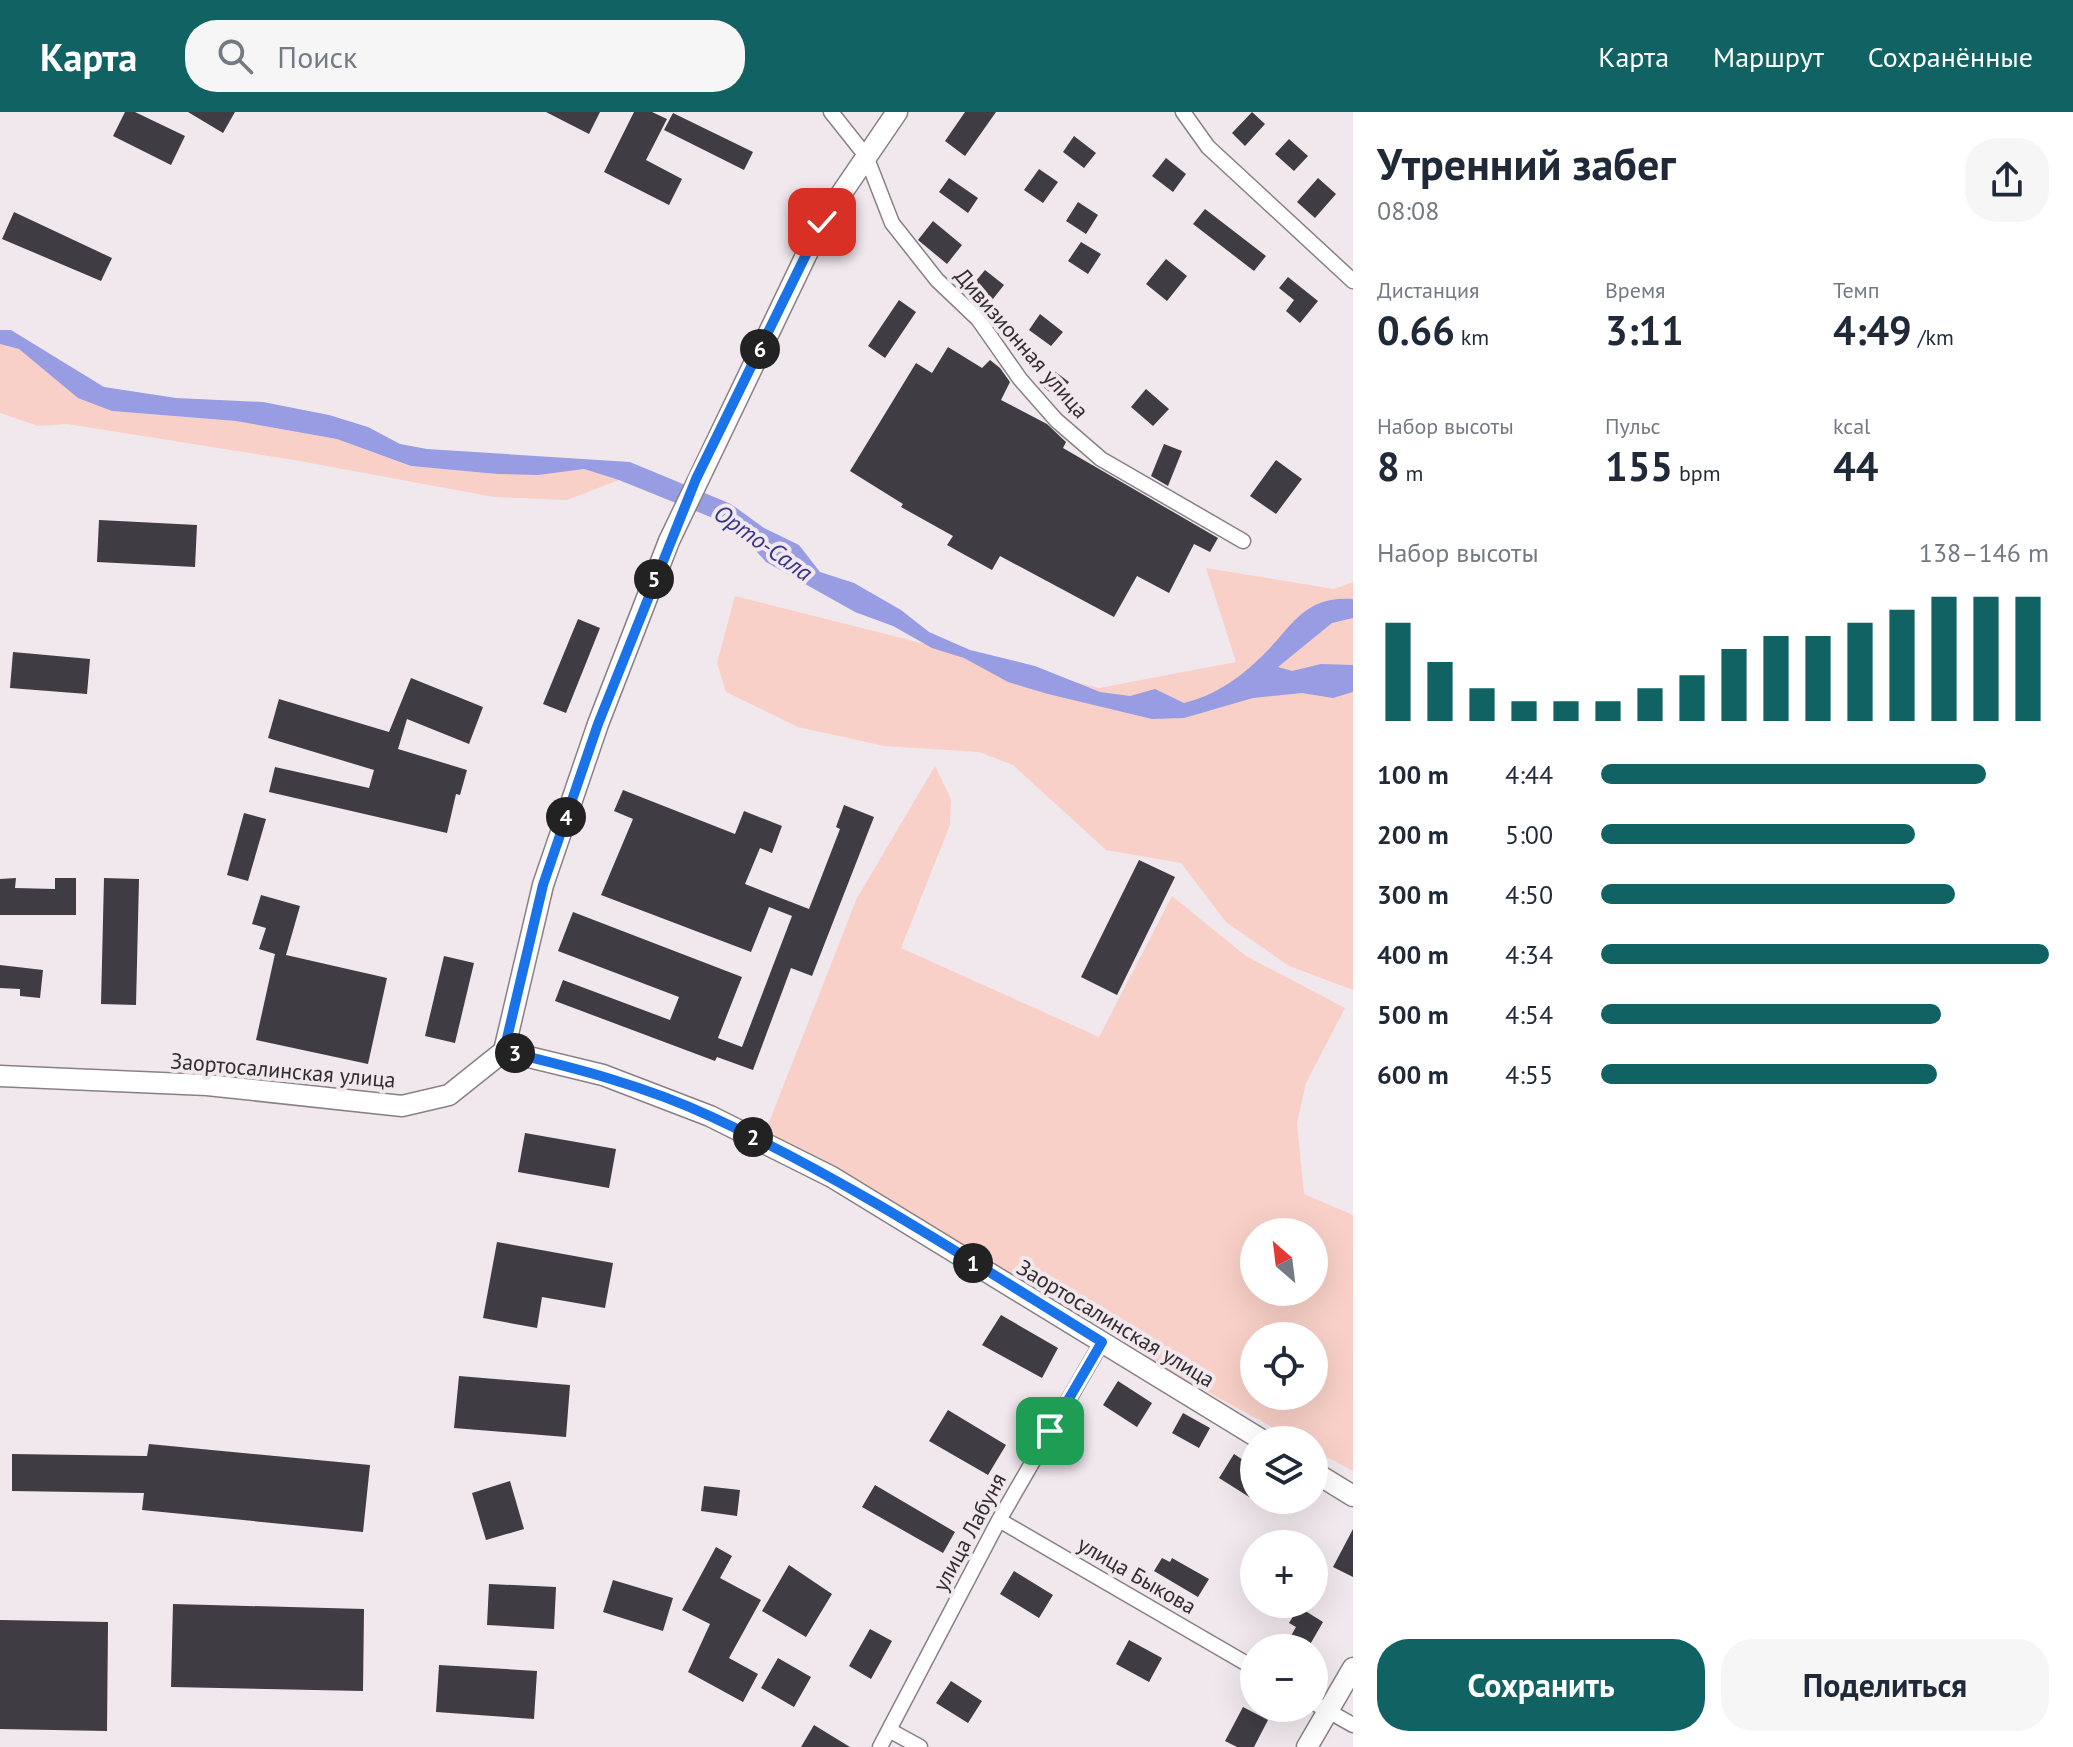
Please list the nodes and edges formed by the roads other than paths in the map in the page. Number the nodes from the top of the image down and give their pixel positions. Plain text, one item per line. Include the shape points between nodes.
1 (831, 112) edge
2 (897, 112) edge
3 (1183, 112) edge
4 (866, 156) junction
5 (1353, 281) edge
6 (1243, 541) dead end
7 (504, 1051) junction
8 (0, 1076) edge
9 (1102, 1342) junction
10 (1240, 1427) edge
11 (1328, 1481) edge
12 (1353, 1496) edge
13 (999, 1520) junction
14 (1240, 1660) edge
15 (1353, 1668) edge
16 (1328, 1698) edge
17 (1328, 1711) edge
18 (1316, 1722) edge
19 (1353, 1725) edge
20 (889, 1730) junction
21 (880, 1747) edge
22 (920, 1747) edge
23 (1307, 1747) edge

1 - 4 street, Дивизионная улица
2 - 4 street
3 - 5 street via 1208,147
4 - 6 street, Дивизионная улица via 892,223 937,280 978,319 1056,420 1101,459
4 - 7 street via 822,222 675,527 598,724 548,871
7 - 8 street, Заортосалинская улица via 449,1095 402,1106 207,1085
7 - 9 street, Заортосалинская улица via 603,1075 710,1116 832,1177
9 - 10 street, Заортосалинская улица
9 - 13 street, улица Лабуня
11 - 12 street
13 - 14 street, улица Быкова
13 - 20 street, улица Лабуня
15 - 16 street
17 - 19 street
18 - 23 street
20 - 21 street, улица Лабуня
20 - 22 street

